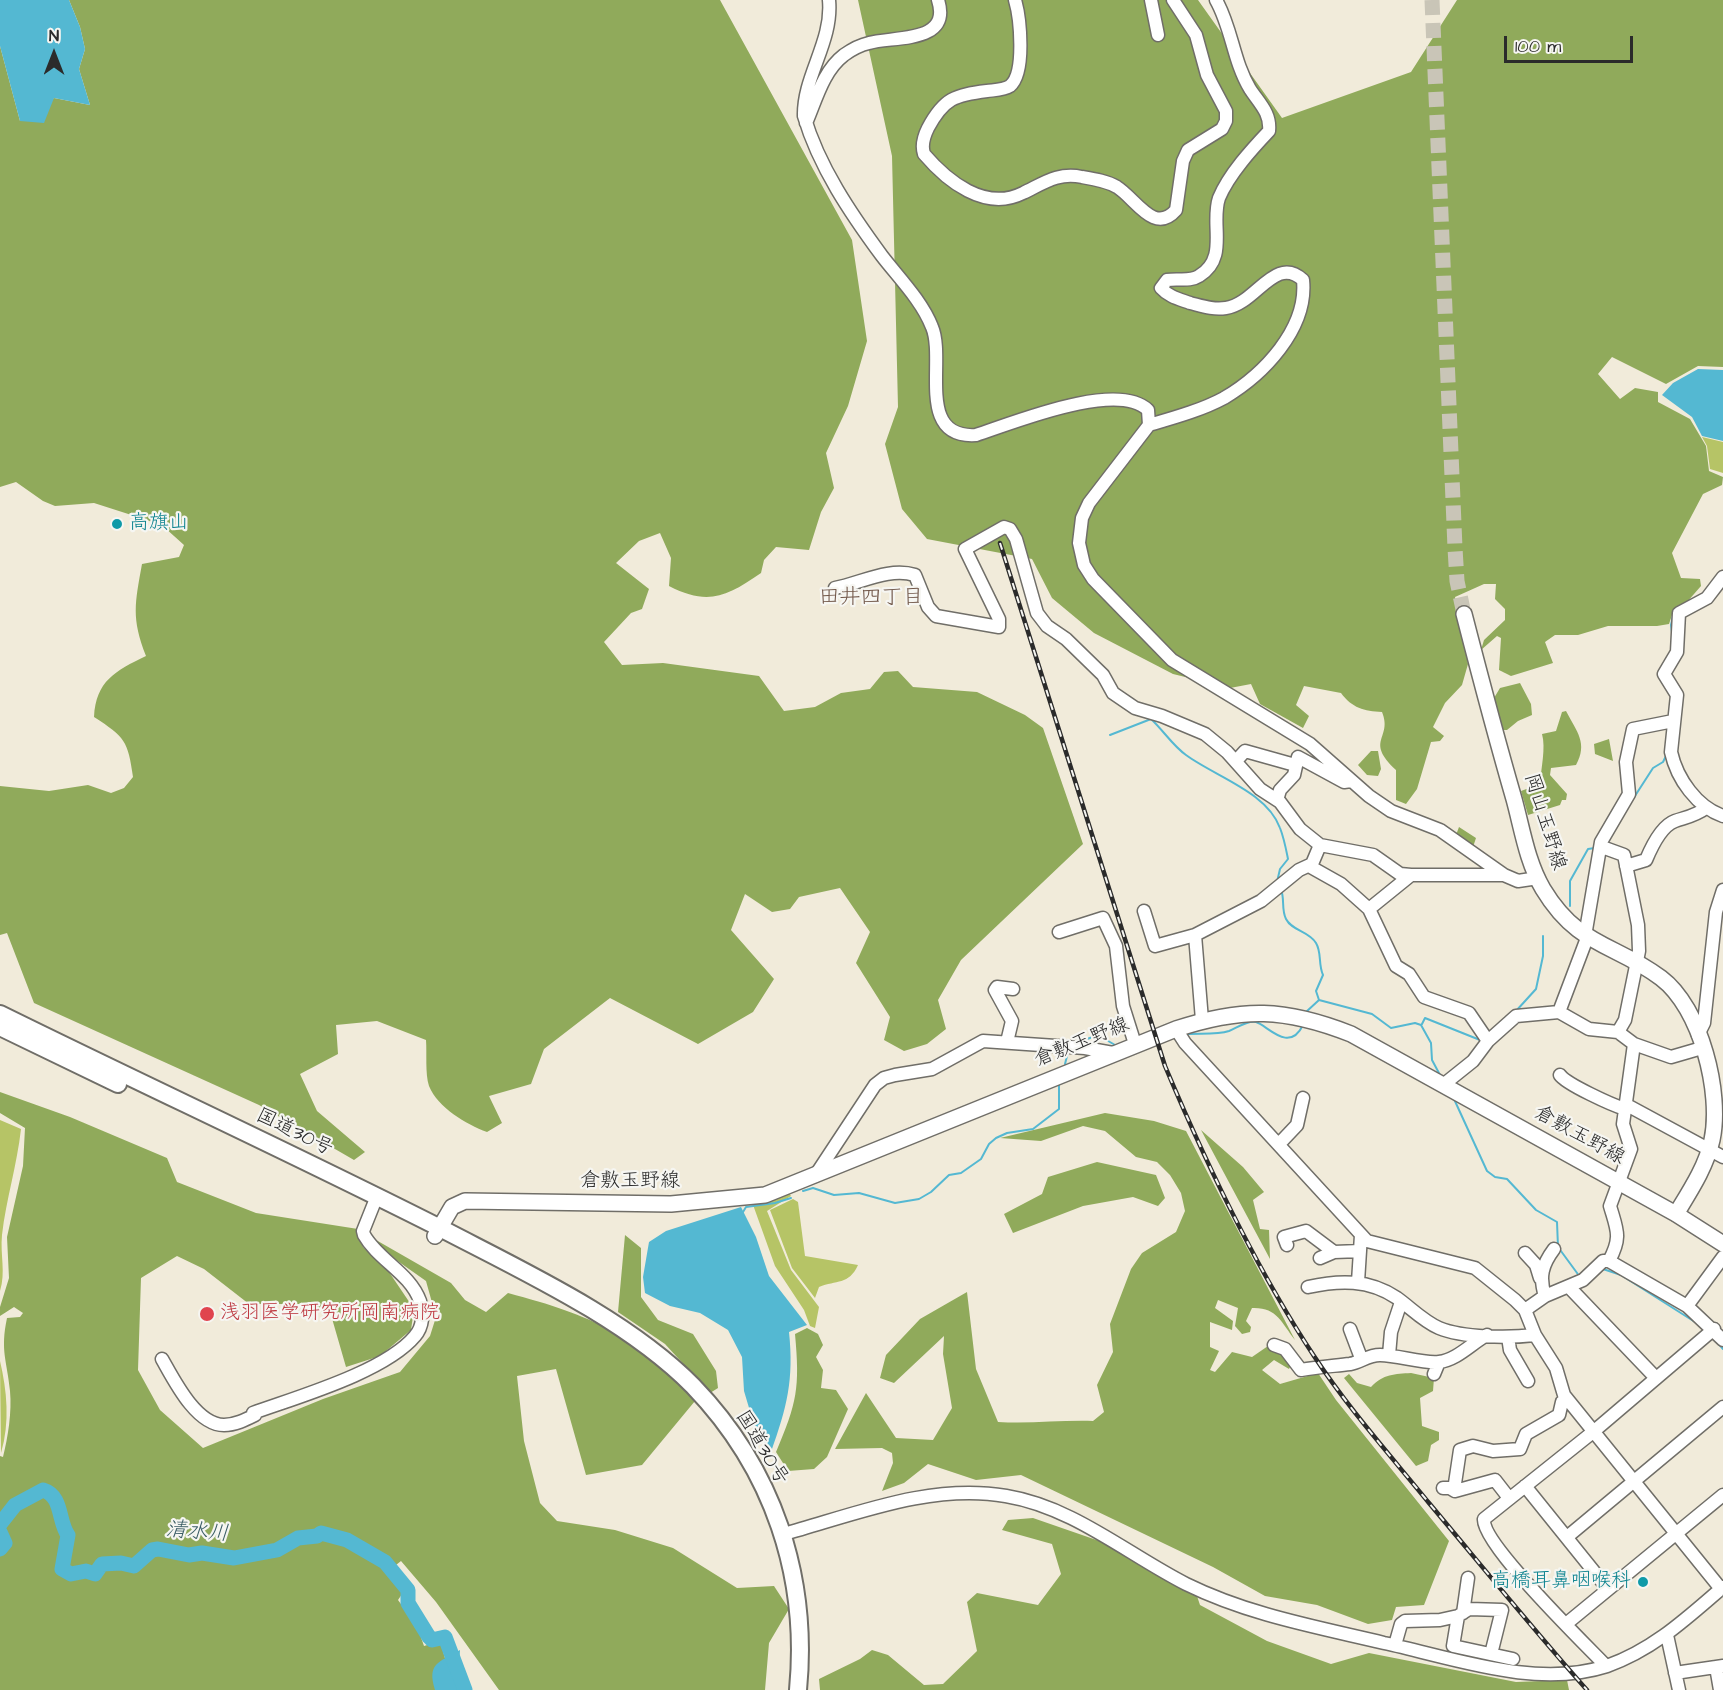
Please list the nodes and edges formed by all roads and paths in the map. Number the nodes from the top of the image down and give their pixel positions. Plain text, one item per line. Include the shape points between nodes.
1 (829, 0) edge
2 (938, 0) edge
3 (1015, 0) edge
4 (1151, 0) edge
5 (1173, 0) edge
6 (1216, 0) edge
7 (1158, 35) dead end
8 (806, 123) junction
9 (1149, 424) junction
10 (1723, 577) edge
11 (835, 588) dead end
12 (1464, 614) tunnel mouth
13 (1672, 721) junction
14 (1236, 761) junction
15 (1295, 765) junction
16 (1353, 781) junction
17 (1277, 800) junction
18 (1706, 808) junction
19 (1723, 816) edge
20 (1320, 845) junction
21 (1601, 846) junction
22 (1309, 866) junction
23 (1626, 866) junction
24 (1411, 875) junction
25 (1504, 875) junction
26 (1538, 878) junction
27 (1723, 890) edge
28 (1369, 909) junction
29 (1144, 911) dead end
30 (1059, 932) dead end
31 (1195, 935) junction
32 (1586, 937) junction
33 (1638, 965) junction
34 (1013, 989) dead end
35 (1559, 1012) junction
36 (0, 1014) edge
37 (1202, 1020) junction
38 (0, 1027) edge
39 (1176, 1029) junction
40 (1618, 1032) junction
41 (1488, 1041) junction
42 (1007, 1042) junction
43 (1700, 1042) junction
44 (1136, 1044) junction
45 (1634, 1044) junction
46 (1113, 1053) junction
47 (1560, 1075) dead end
48 (1717, 1084) edge
49 (1443, 1085) junction
50 (1303, 1098) dead end
51 (1625, 1107) junction
52 (1279, 1144) junction
53 (1716, 1153) edge
54 (815, 1176) junction
55 (1617, 1182) junction
56 (374, 1201) junction
57 (1676, 1214) junction
58 (437, 1232) junction
59 (1361, 1235) junction
60 (1723, 1244) edge
61 (1287, 1245) dead end
62 (1554, 1249) dead end
63 (1360, 1251) junction
64 (1334, 1252) junction
65 (1525, 1253) dead end
66 (1723, 1257) edge
67 (1320, 1258) dead end
68 (1609, 1261) junction
69 (1358, 1282) junction
70 (1541, 1282) junction
71 (1308, 1287) dead end
72 (1569, 1287) junction
73 (1545, 1296) junction
74 (1401, 1302) junction
75 (1687, 1306) junction
76 (1525, 1310) junction
77 (1350, 1329) dead end
78 (1714, 1329) junction
79 (1487, 1335) junction
80 (1535, 1335) junction
81 (1508, 1337) junction
82 (1723, 1340) edge
83 (1275, 1345) dead end
84 (1389, 1355) junction
85 (162, 1359) dead end
86 (1361, 1359) junction
87 (1439, 1362) junction
88 (1434, 1374) dead end
89 (1656, 1378) junction
90 (1528, 1381) dead end
91 (1567, 1399) junction
92 (1723, 1407) edge
93 (1593, 1432) junction
94 (1633, 1481) junction
95 (1525, 1486) junction
96 (1723, 1495) edge
97 (1509, 1498) junction
98 (1676, 1533) junction
99 (784, 1534) junction
100 (1567, 1537) junction
101 (1468, 1578) dead end
102 (1722, 1588) edge
103 (1608, 1590) junction
104 (1461, 1614) junction
105 (1566, 1624) junction
106 (1667, 1635) junction
107 (1395, 1645) junction
108 (1491, 1654) junction
109 (1513, 1659) dead end
110 (1606, 1666) junction
111 (1720, 1667) edge
112 (1675, 1673) junction
113 (798, 1690) edge
114 (1679, 1690) edge
115 (1720, 1690) edge

1 - 8 street via 827,34 805,100
2 - 8 street via 937,21 928,32 869,43 842,57 828,73
3 - 5 street via 1020,51 1010,86 946,101 926,132 924,154 946,178 974,195 1015,197 1057,176 1074,175 1118,188 1156,219 1176,210 1188,150 1222,129 1226,121 1226,111 1207,75 1196,35
4 - 7 street
6 - 9 street via 1239,66 1268,114 1269,130 1219,199 1218,248 1211,264 1199,276 1167,280 1161,288 1173,297 1208,308 1227,308 1242,303 1274,275 1287,271 1303,280 1305,296 1295,324 1263,368 1223,398
8 - 9 street via 849,211 920,305 932,327 938,349 936,406 947,424 961,434 976,435 1069,405 1110,400 1142,404 1148,410
9 - 16 street via 1089,503 1082,518 1079,543 1084,565 1172,660 1310,744
10 - 13 street via 1707,598 1679,613 1677,652 1664,674 1677,696
11 - 14 street via 908,573 915,575 928,607 936,616 999,627 999,619 965,549 1004,527 1010,529 1037,613 1047,626 1092,663 1113,693 1135,708 1205,734
12 - 26 main road, 岡山玉野線
13 - 18 street via 1672,760 1690,791
13 - 21 street via 1634,728 1626,762 1629,794
14 - 15 street via 1245,751
14 - 17 street via 1260,789
15 - 16 street via 1298,757 1344,782
15 - 17 street via 1294,775 1280,790
16 - 25 street via 1391,811 1440,830
17 - 20 street via 1300,829
18 - 19 street
18 - 23 street via 1686,820 1671,823 1646,860
20 - 22 street
20 - 24 street via 1373,855 1400,874
21 - 23 street via 1624,855
21 - 32 street
22 - 28 street via 1341,884
22 - 31 street via 1261,901
23 - 33 street via 1638,925
24 - 25 street
24 - 28 street
25 - 26 street via 1518,881
26 - 32 main road, 岡山玉野線 via 1559,910
27 - 43 street via 1716,912
28 - 41 street via 1396,966 1409,974 1424,997 1468,1013
29 - 31 street via 1155,946
30 - 44 street via 1103,918 1116,946 1124,1006
31 - 37 street
32 - 33 main road, 岡山玉野線
32 - 35 street
33 - 40 street via 1625,1020
33 - 43 main road, 岡山玉野線 via 1671,987 1692,1017
34 - 42 street via 995,990 1012,1022
35 - 40 street via 1589,1029
35 - 41 street via 1516,1016
36 - 56 highway, 国道30号
37 - 39 main road, 倉敷玉野線
37 - 49 main road, 倉敷玉野線 via 1250,1012 1311,1020 1351,1034
38 - 56 highway, 国道30号
39 - 44 main road, 倉敷玉野線
39 - 52 street
40 - 45 street
41 - 49 street via 1473,1061
42 - 46 street
42 - 54 street via 983,1041 932,1069 884,1078 875,1085
43 - 45 street via 1671,1057
43 - 48 main road, 岡山玉野線
44 - 46 main road, 倉敷玉野線
45 - 51 street
46 - 54 main road, 倉敷玉野線
47 - 51 street via 1565,1083 1586,1090 1602,1102
48 - 53 main road, 岡山玉野線
49 - 55 main road, 倉敷玉野線
50 - 52 street via 1297,1125
51 - 53 street
51 - 55 street via 1623,1124 1631,1149
52 - 59 street
53 - 57 main road, 岡山玉野線 via 1702,1167
54 - 58 main road, 倉敷玉野線 via 765,1195 671,1204 465,1201 452,1207
55 - 57 main road, 倉敷玉野線
55 - 68 street via 1610,1206 1618,1226 1617,1246
56 - 58 highway, 国道30号
56 - 85 street via 364,1235 415,1289 421,1303 421,1325 407,1344 355,1374 253,1413 235,1424 221,1425 198,1412 184,1397
57 - 60 main road, 倉敷玉野線
58 - 99 highway, 国道30号 via 566,1297 644,1343 694,1388 730,1431
59 - 63 street
59 - 76 street via 1377,1246 1475,1268
61 - 64 street via 1284,1237 1306,1231
62 - 70 street via 1546,1260
63 - 64 street
63 - 69 street
64 - 67 street
65 - 70 street via 1536,1265
66 - 75 street
68 - 72 street via 1603,1261
68 - 75 street
69 - 71 street
69 - 74 street
70 - 73 street
72 - 73 street
72 - 89 street
73 - 76 street
74 - 79 street via 1442,1329
74 - 84 street via 1391,1332
75 - 78 street
76 - 80 street
77 - 86 street
78 - 82 street
78 - 89 street
79 - 81 street
79 - 87 street
80 - 81 street
80 - 91 street via 1556,1368
81 - 90 street via 1510,1350
83 - 86 street via 1285,1349 1300,1370 1352,1364
84 - 86 street
84 - 87 street
87 - 88 street
89 - 93 street
91 - 93 street
91 - 97 street via 1562,1402 1559,1415 1526,1434 1520,1449 1493,1451 1473,1446 1460,1450 1448,1489 1495,1480
92 - 94 street
93 - 94 street
93 - 95 street
94 - 98 street
94 - 100 street
95 - 97 street
95 - 100 street
96 - 98 street
97 - 105 street via 1484,1519 1485,1529 1510,1564
98 - 102 street
98 - 103 street
99 - 107 street via 930,1495 1008,1496 1071,1518 1183,1582 1229,1603
99 - 113 highway, 国道30号 via 799,1605
100 - 103 street
101 - 104 street
102 - 106 street
103 - 105 street
104 - 107 street via 1440,1620 1405,1621
104 - 108 street via 1453,1646
104 - 108 street via 1469,1609 1502,1610
105 - 110 street
106 - 110 street
106 - 112 street
107 - 110 street via 1521,1672 1576,1672
108 - 109 street
111 - 112 street
111 - 115 street
112 - 114 street

